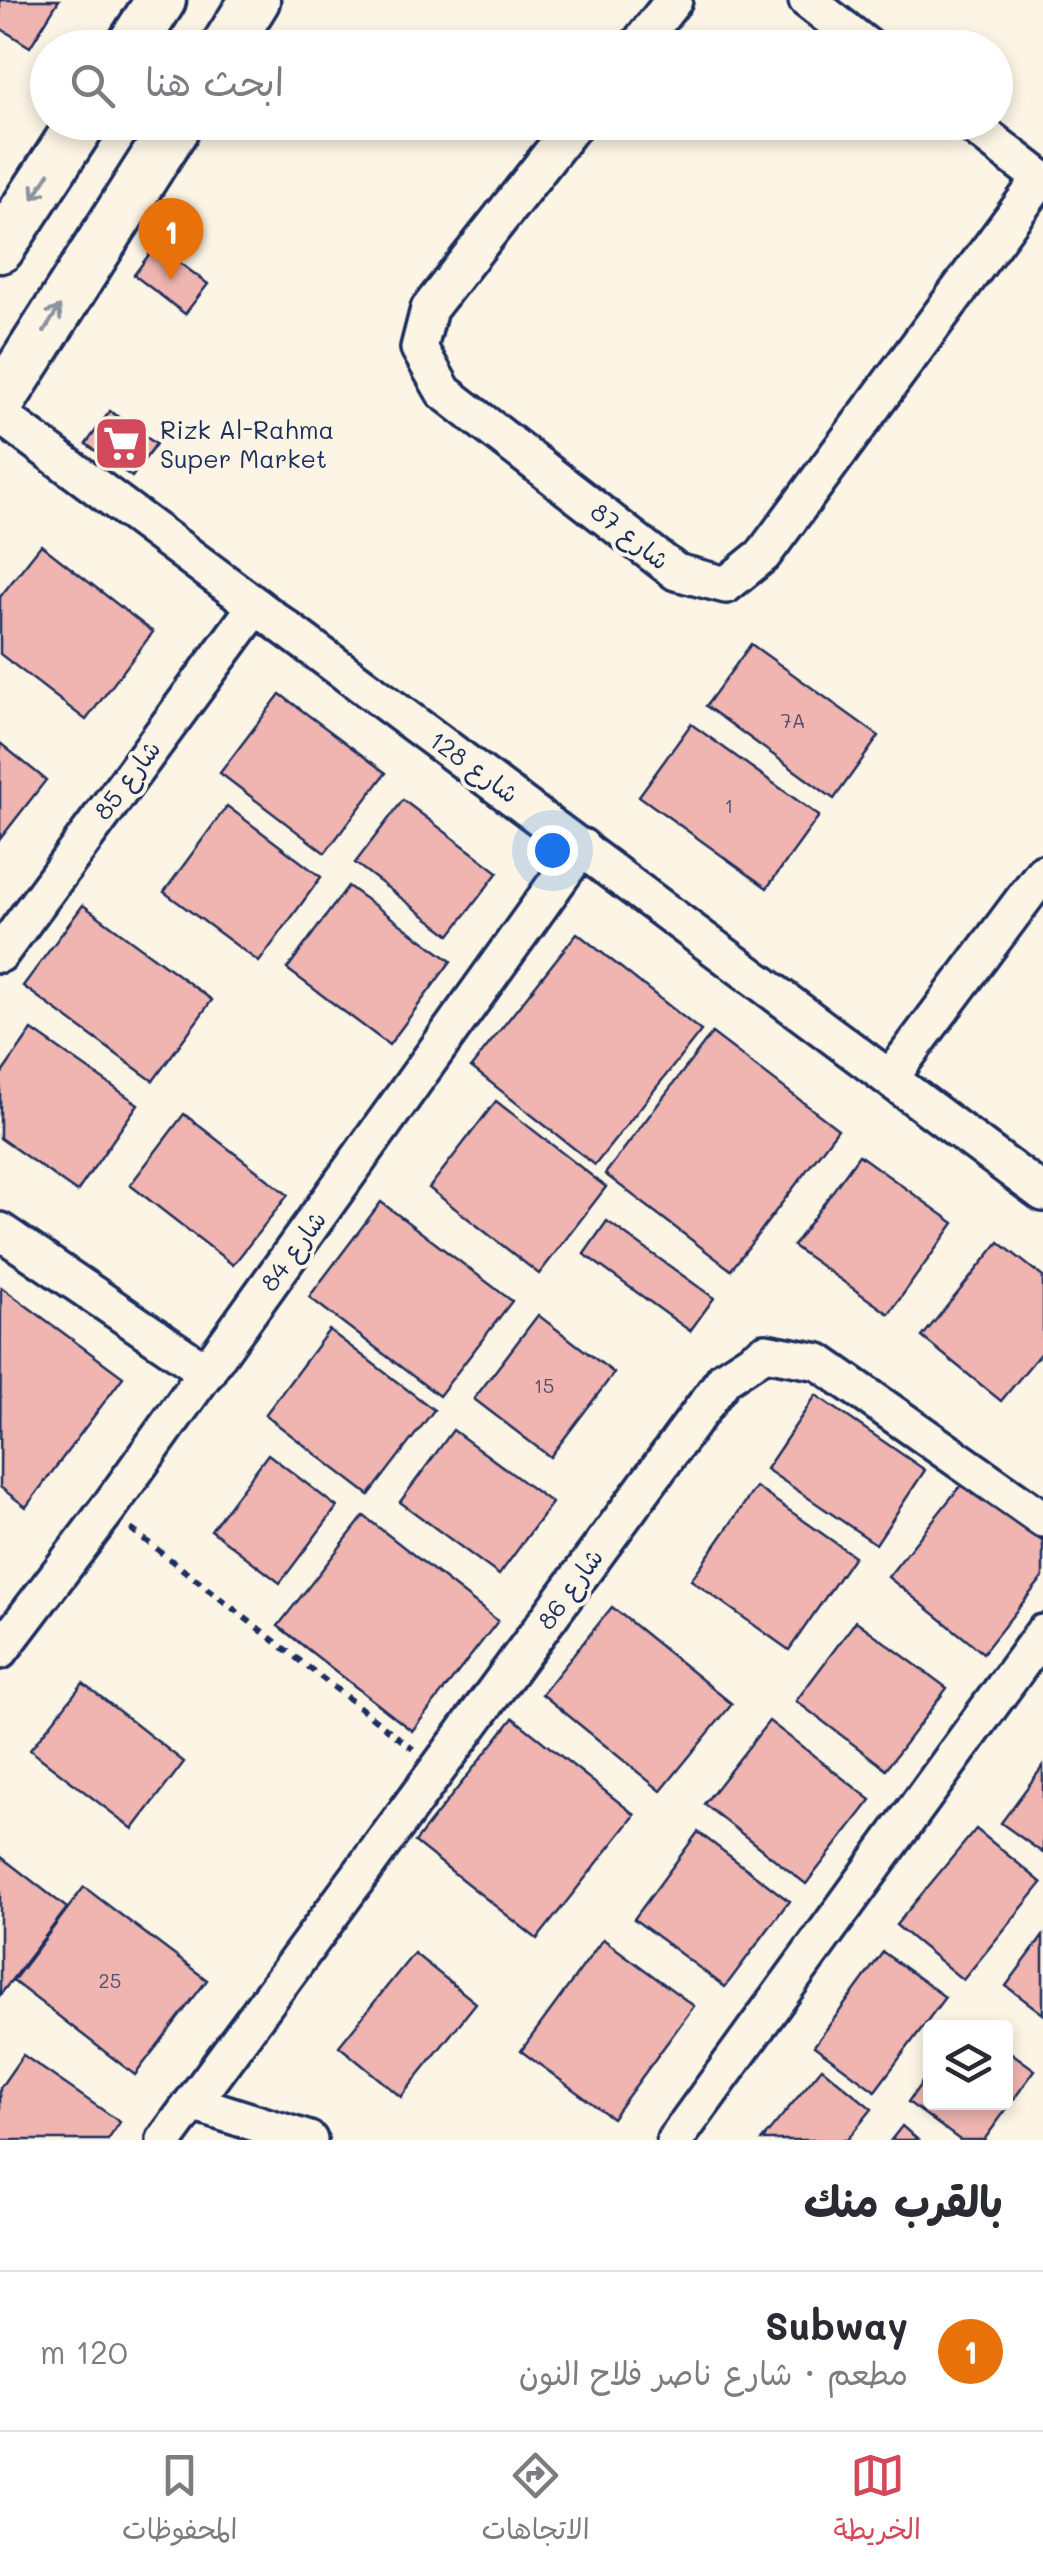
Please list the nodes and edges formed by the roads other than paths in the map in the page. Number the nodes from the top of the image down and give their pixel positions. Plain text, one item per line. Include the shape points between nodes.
1 (161, 0) edge
2 (256, 0) edge
3 (674, 0) edge
4 (808, 0) edge
5 (142, 30) edge
6 (237, 30) edge
7 (650, 30) edge
8 (847, 30) edge
9 (70, 140) edge
10 (167, 140) edge
11 (562, 140) edge
12 (991, 140) edge
13 (1042, 180) edge
14 (0, 248) edge
15 (0, 402) edge
16 (0, 415) edge
17 (256, 606) junction
18 (582, 848) junction
19 (1043, 873) edge
20 (0, 954) edge
21 (890, 1078) junction
22 (1043, 1192) edge
23 (0, 1231) edge
24 (206, 1372) junction
25 (1043, 1520) edge
26 (1043, 1634) edge
27 (0, 1651) edge
28 (193, 2103) junction
29 (165, 2140) edge
30 (309, 2140) edge
31 (675, 2140) edge

1 - 5 street
2 - 6 street
3 - 7 street
4 - 8 street
9 -> 14 street
15 -> 10 street
11 - 13 street, شارع 87 via 429,308 419,348 444,392 676,572 726,584 763,554
12 - 13 street, شارع 87
16 - 17 street, شارع 128
17 - 18 street, شارع 128
17 - 20 street, شارع 85
18 - 21 street, شارع 128
18 - 24 street, شارع 84
19 - 21 street
21 - 22 street, شارع 128
23 - 24 street
24 - 27 street, شارع 84
25 - 28 street, شارع 86 via 819,1362 766,1352 725,1378
26 - 31 street
28 - 29 street, شارع 86
28 - 30 street

